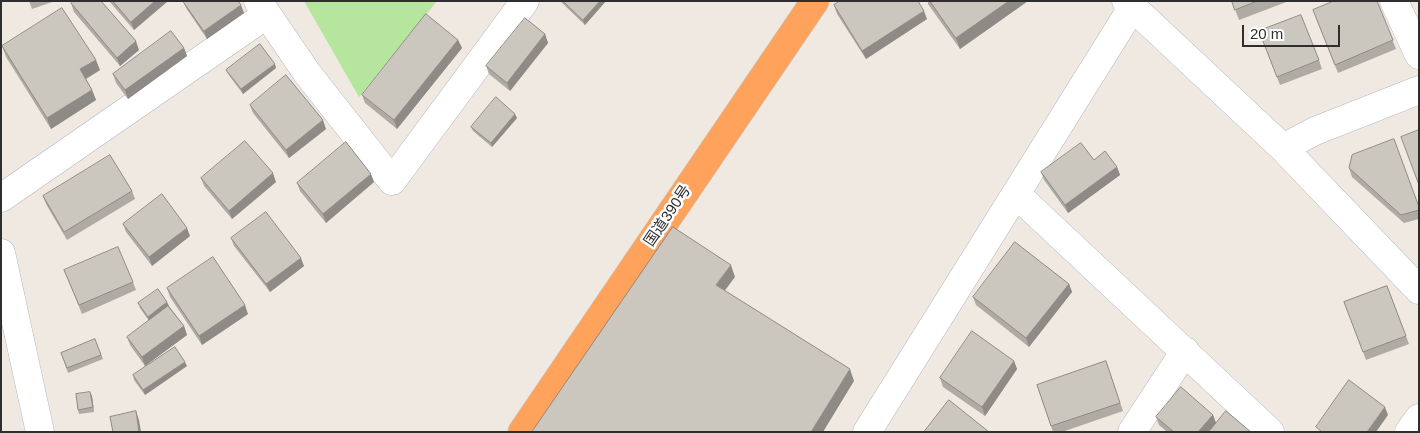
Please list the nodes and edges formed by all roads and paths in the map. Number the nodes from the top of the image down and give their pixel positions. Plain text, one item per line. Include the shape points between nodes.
1 (525, 1) edge
2 (1394, 1) edge
3 (808, 4) edge
4 (1129, 4) edge
5 (262, 8) edge
6 (1419, 55) edge
7 (1419, 90) edge
8 (1283, 148) junction
9 (1016, 194) junction
10 (1, 198) edge
11 (2, 262) edge
12 (1419, 290) edge
13 (1185, 351) junction
14 (1419, 418) edge
15 (40, 432) edge
16 (522, 432) edge
17 (867, 432) edge
18 (1132, 432) edge
19 (1270, 432) edge
20 (1409, 432) edge

1 - 5 street via 392,181 307,73
2 - 6 street
3 - 16 highway, 国道390号
4 - 8 street
4 - 9 street
5 - 10 street
7 - 8 street via 1315,131
8 - 12 street
9 - 13 street
9 - 17 street
11 - 15 street
13 - 18 street
13 - 19 street
14 - 20 street

